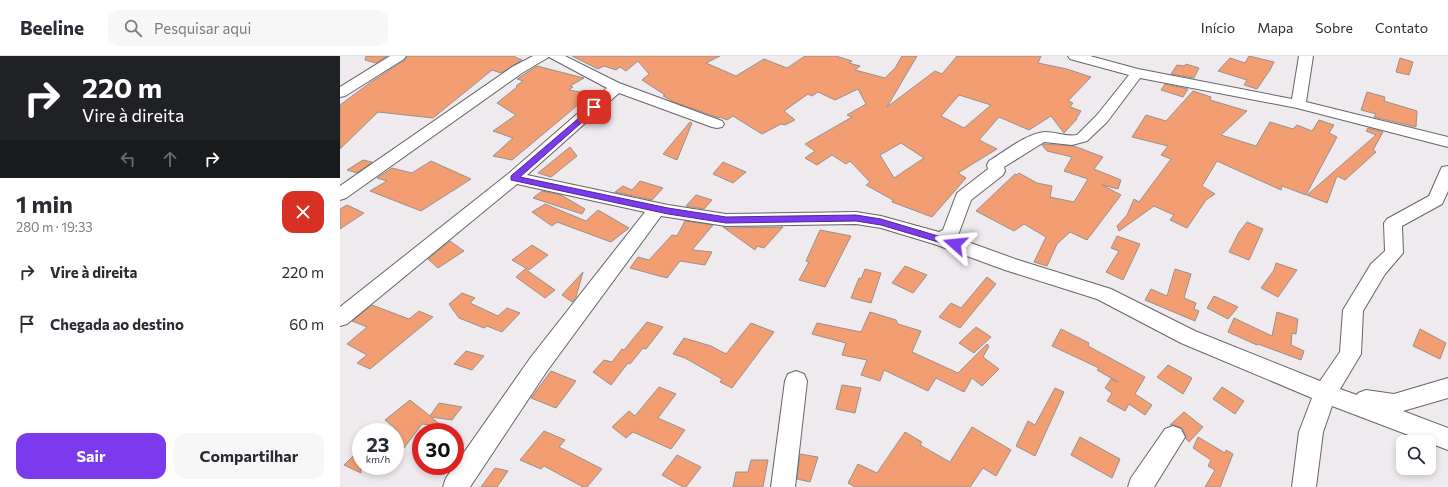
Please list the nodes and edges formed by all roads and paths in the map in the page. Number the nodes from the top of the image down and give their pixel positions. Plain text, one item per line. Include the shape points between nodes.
1 (400, 56) edge
2 (543, 56) edge
3 (555, 56) edge
4 (1075, 56) edge
5 (1306, 56) edge
6 (1137, 73) junction
7 (617, 87) junction
8 (340, 93) edge
9 (1298, 104) junction
10 (717, 124) dead end
11 (1448, 142) edge
12 (1448, 171) edge
13 (514, 178) junction
14 (340, 194) edge
15 (657, 209) junction
16 (940, 239) junction
17 (340, 318) edge
18 (796, 381) dead end
19 (1448, 388) edge
20 (1325, 393) junction
21 (1173, 437) dead end
22 (1448, 439) edge
23 (455, 487) edge
24 (783, 487) edge
25 (1140, 487) edge
26 (1304, 487) edge

1 - 8 street
2 - 14 street via 517,70
3 - 7 street
4 - 6 street
5 - 9 street
6 - 9 street
6 - 16 street via 1082,138 1075,140 1040,137 995,165 997,171 962,197 951,234
7 - 10 street
7 - 13 street
9 - 11 street
12 - 20 street via 1436,200 1394,223 1394,252 1378,269 1353,310 1350,354
13 - 15 street
13 - 17 street
15 - 16 street via 726,220 856,218 881,222
15 - 23 street via 539,364
16 - 20 street via 1104,294 1188,337
18 - 24 street
19 - 20 street via 1394,404
20 - 22 street
20 - 26 street via 1311,432
21 - 25 street

